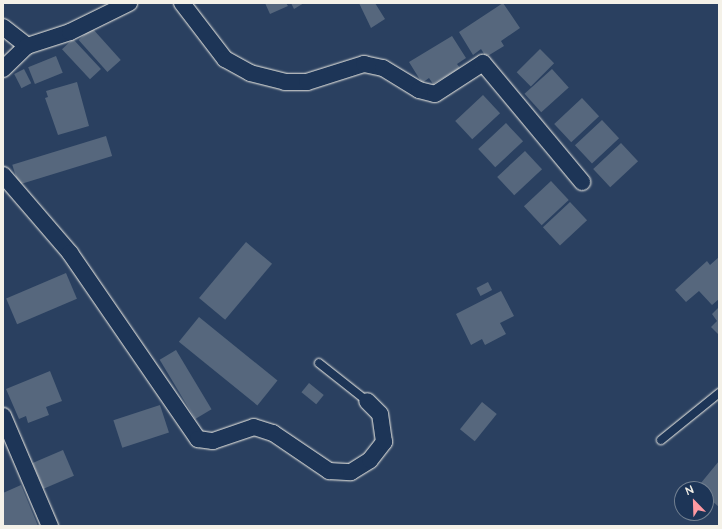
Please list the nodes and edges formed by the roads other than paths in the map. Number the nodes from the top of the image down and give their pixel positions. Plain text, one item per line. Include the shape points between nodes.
1 (129, 3) edge
2 (182, 3) edge
3 (3, 27) edge
4 (27, 46) junction
5 (3, 69) edge
6 (3, 175) edge
7 (582, 182) dead end
8 (319, 363) dead end
9 (719, 393) edge
10 (367, 401) joint
11 (3, 416) edge
12 (661, 440) dead end
13 (50, 526) edge

1 - 4 street via 70,32
2 - 7 street via 225,60 250,73 285,82 307,82 364,64 383,68 419,90 435,94 483,63
3 - 4 street
4 - 5 street
6 - 10 street via 70,253 198,439 213,441 254,427 272,433 329,471 351,472 370,460 384,442 380,414
8 - 10 lane
9 - 12 lane
11 - 13 street

